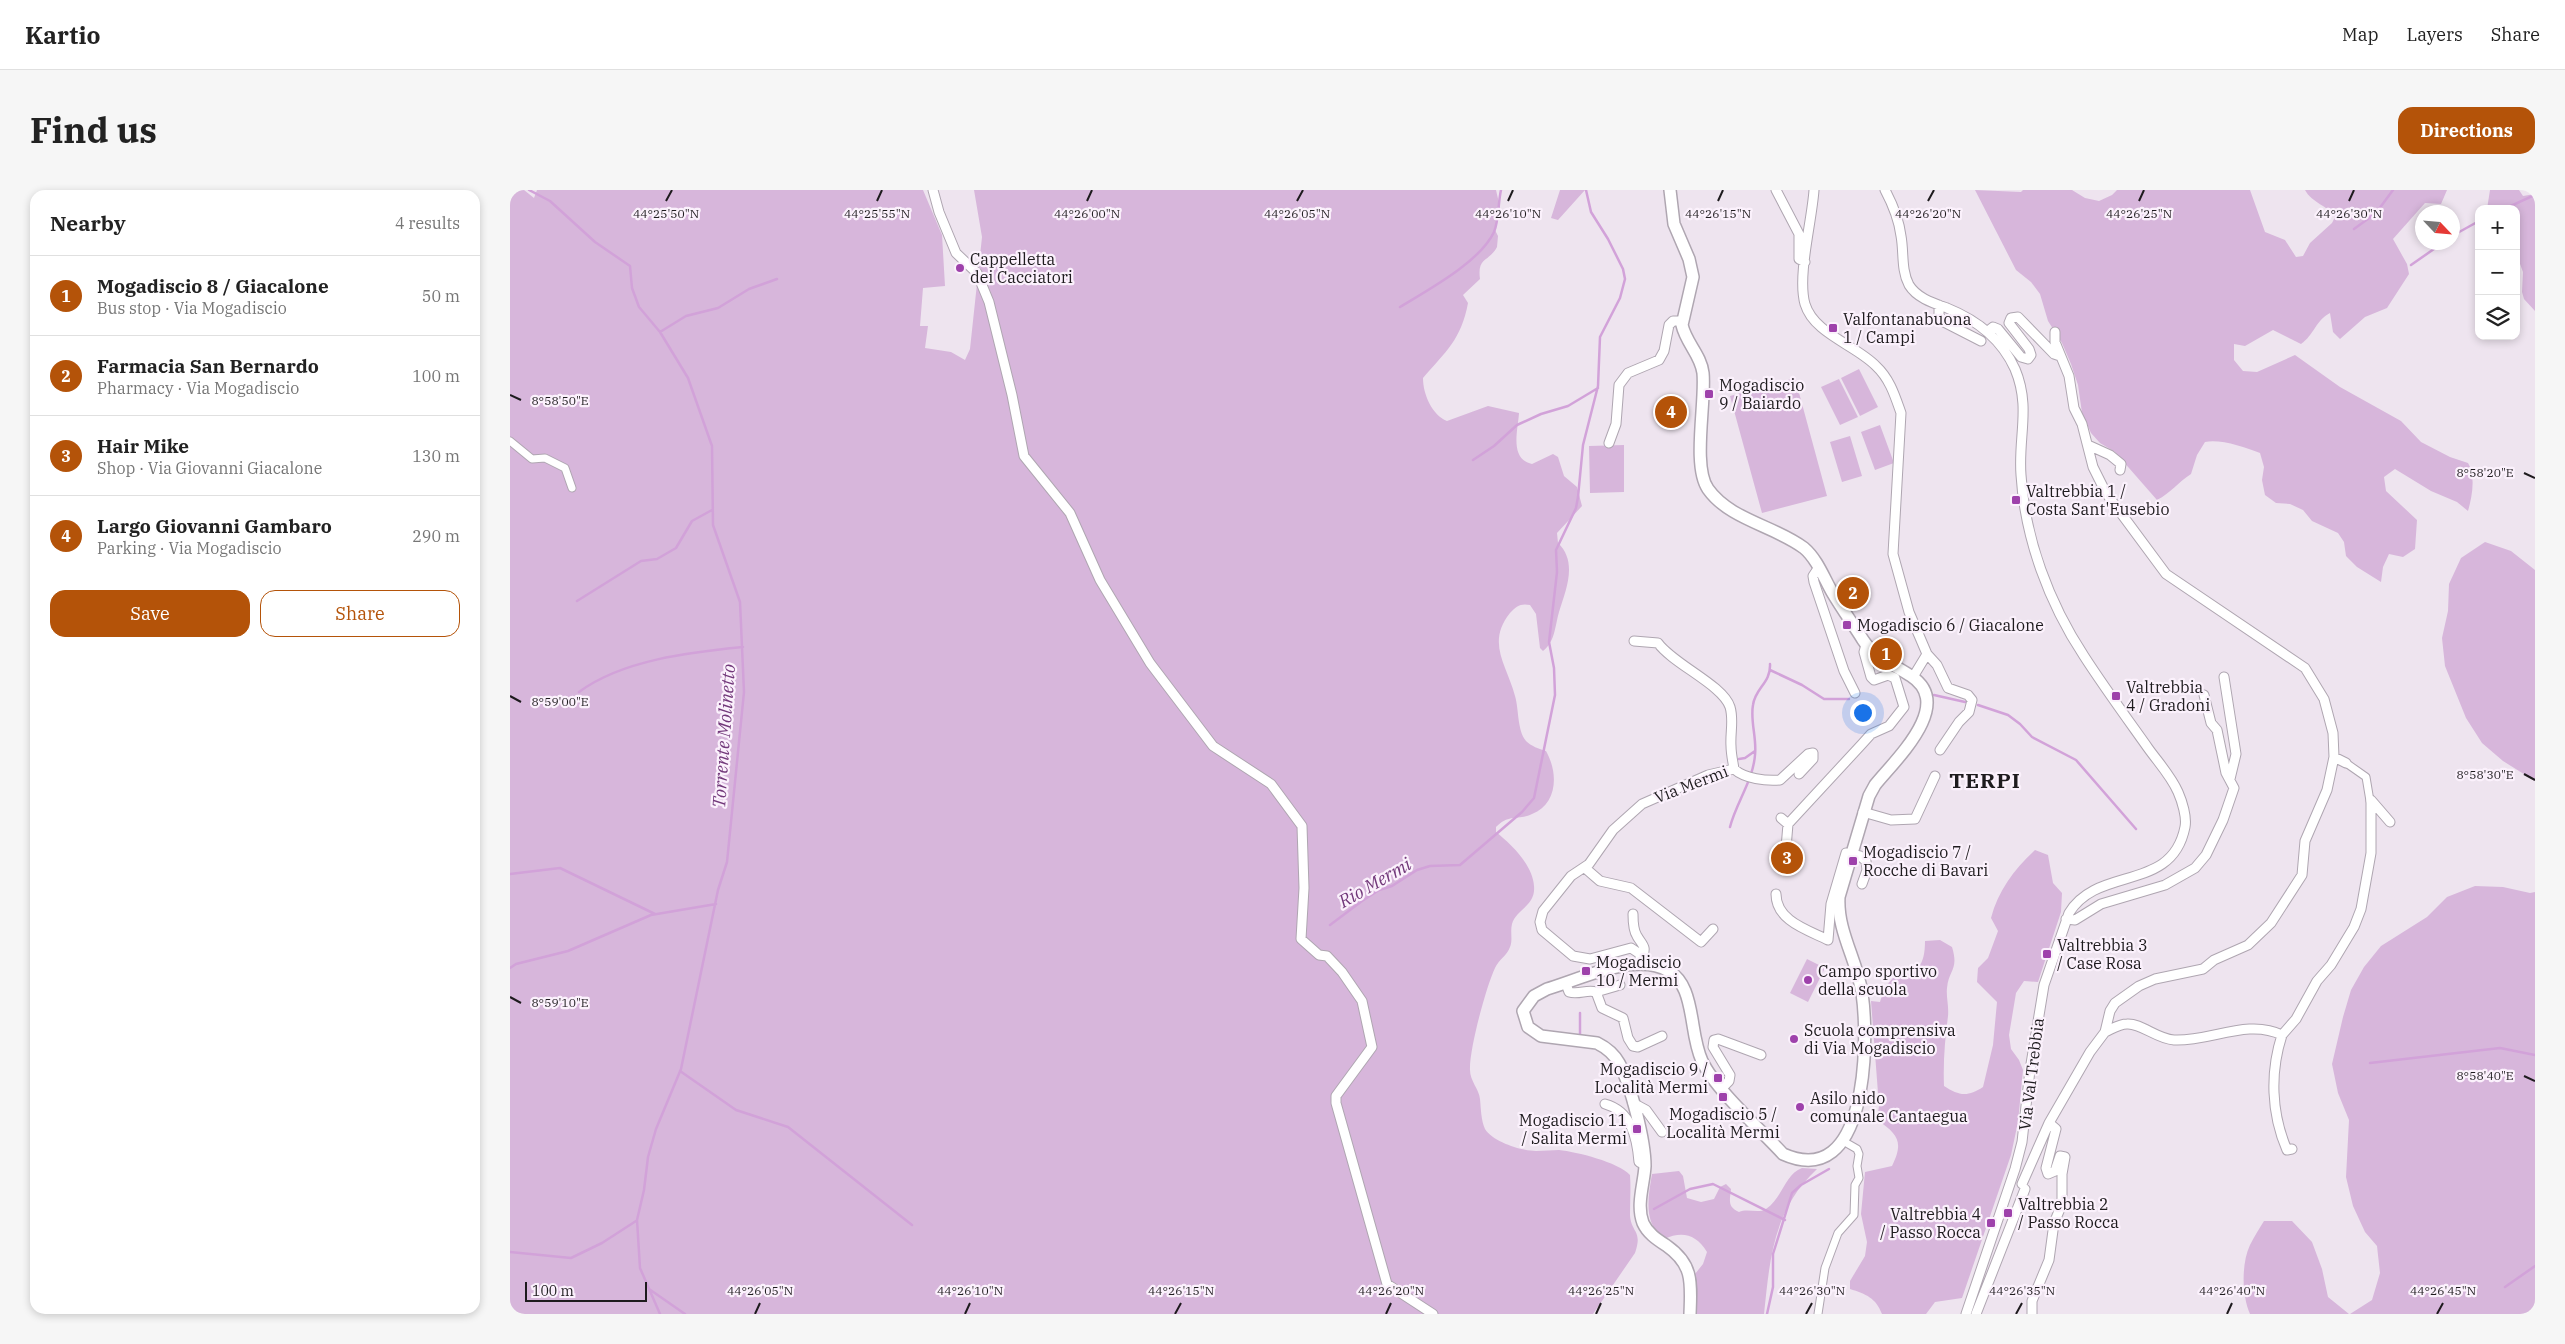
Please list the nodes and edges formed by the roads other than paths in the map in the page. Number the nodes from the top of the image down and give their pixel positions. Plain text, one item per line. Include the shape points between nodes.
1 (933, 190) edge
2 (1670, 190) edge
3 (1776, 190) edge
4 (1814, 190) edge
5 (1886, 190) edge
6 (1805, 262) junction
7 (1939, 305) junction
8 (1682, 321) junction
9 (1988, 331) junction
10 (2055, 332) dead end
11 (1981, 341) dead end
12 (2060, 356) junction
13 (510, 441) edge
14 (1609, 443) dead end
15 (2088, 445) junction
16 (2120, 470) dead end
17 (572, 488) dead end
18 (1819, 567) junction
19 (1634, 641) dead end
20 (1866, 644) junction
21 (1928, 654) junction
22 (1913, 677) junction
23 (2224, 678) dead end
24 (1855, 693) dead end
25 (2204, 695) dead end
26 (1940, 750) dead end
27 (2334, 757) junction
28 (2346, 763) joint
29 (1737, 771) junction
30 (1800, 774) dead end
31 (1935, 776) dead end
32 (2230, 779) junction
33 (2370, 801) junction
34 (1863, 812) junction
35 (2390, 822) dead end
36 (1786, 848) dead end
37 (1852, 853) junction
38 (1585, 868) junction
39 (1862, 884) dead end
40 (1776, 894) dead end
41 (1633, 914) dead end
42 (2066, 919) junction
43 (1713, 929) dead end
44 (1640, 960) junction
45 (1566, 984) junction
46 (1620, 985) dead end
47 (1596, 992) junction
48 (2105, 1032) junction
49 (2282, 1035) junction
50 (1662, 1036) dead end
51 (1761, 1055) dead end
52 (1722, 1088) junction
53 (1633, 1103) junction
54 (1605, 1104) dead end
55 (2049, 1123) junction
56 (1662, 1132) dead end
57 (1843, 1142) junction
58 (2292, 1149) dead end
59 (1645, 1165) junction
60 (2002, 1229) junction
61 (1433, 1314) edge
62 (1690, 1314) edge
63 (1818, 1314) edge
64 (1966, 1314) edge
65 (1976, 1314) edge
66 (2032, 1314) edge

1 - 61 street via 956,253 977,273 989,302 1024,456 1070,513 1100,580 1156,671 1213,746 1272,784 1302,826 1304,888 1301,939 1319,955 1327,956 1362,1002 1372,1047 1336,1096 1336,1103 1387,1284
2 - 8 street via 1674,224 1690,259 1693,277
3 - 6 street via 1799,234 1799,259
4 - 6 street
5 - 7 street, Via Val Trebbia via 1898,219 1909,285 1919,295
6 - 21 street via 1803,290 1808,310 1818,324 1876,366 1894,392 1901,413 1893,554 1909,612
7 - 9 street, Via Val Trebbia
7 - 11 street via 1938,315 1948,324
8 - 14 street via 1673,321 1669,325 1659,360 1622,378 1616,424
8 - 18 street via 1683,330 1702,366 1701,470 1707,487 1717,499 1805,549
9 - 12 street via 1993,327 1998,329 2021,357 2028,359 2029,349 2009,323 2011,318 2018,317 2054,354
9 - 42 street, Via Val Trebbia via 2006,353 2023,394 2020,473 2044,582 2059,615 2083,654 2178,792 2186,825 2170,858 2145,874 2095,889 2074,904
10 - 12 street, Via Val Trebbia
12 - 15 street, Via Val Trebbia
13 - 17 street via 532,459 545,458 566,468
15 - 16 street via 2110,455 2121,464
15 - 27 street, Via Val Trebbia via 2093,468 2106,493 2166,574 2304,668 2324,699 2333,734
18 - 20 street
18 - 24 street via 1813,576 1814,582 1844,671
19 - 29 street, Via Mermi via 1658,643 1728,703 1733,730 1730,744
20 - 22 street
20 - 36 street via 1864,652 1871,677 1874,680 1888,675 1895,678 1904,706 1889,726 1868,737 1784,821
21 - 22 street
21 - 26 street via 1948,688 1968,695 1972,700 1969,712
22 - 34 street via 1926,692 1926,716 1875,785
23 - 32 street via 2236,754
25 - 32 street
27 - 28 street
27 - 48 street, Via Val Trebbia via 2327,790 2305,841 2302,875 2264,931 2248,945 2214,960 2203,969 2155,979 2139,986 2113,1007
28 - 33 street via 2366,777
29 - 30 street via 1758,779 1777,780 1785,778 1808,754 1813,754 1813,759
29 - 38 street, Via Mermi via 1708,775 1642,804 1613,830
31 - 34 street via 1915,819 1891,820
32 - 42 street via 2233,792 2223,820 2206,855 2195,868 2156,889 2101,904 2075,920
33 - 35 street
33 - 49 street via 2371,853 2361,909 2331,965
34 - 37 street
37 - 39 street via 1866,861 1867,870
37 - 40 street via 1846,853 1842,858 1828,916 1828,940 1784,916 1777,907
37 - 57 street via 1838,909 1862,994 1864,1061 1851,1125
38 - 43 street via 1600,881 1631,888 1701,942
38 - 44 street, Via Mermi via 1572,876 1543,911 1542,930 1577,958 1590,959 1629,948 1637,951
41 - 44 street via 1636,935 1644,945
42 - 60 street, Via Val Trebbia via 2042,994 2022,1142
44 - 45 street
44 - 52 street via 1664,968 1685,988 1702,1060
45 - 47 street via 1572,993
45 - 53 street via 1541,992 1527,1002 1523,1011 1528,1027 1541,1036 1596,1043 1604,1047 1619,1063
46 - 47 street
47 - 50 street via 1602,1008 1623,1018 1633,1046 1638,1047
48 - 49 street via 2129,1024 2170,1040 2251,1030
48 - 55 street, Via Val Trebbia
49 - 58 street via 2274,1059 2276,1109 2287,1150
51 - 52 street via 1714,1040 1712,1045 1730,1075
52 - 57 street via 1782,1154 1794,1159 1814,1160 1827,1156
53 - 56 street via 1646,1110
53 - 59 street
54 - 59 street via 1616,1107 1625,1115 1635,1136 1639,1162
55 - 60 street, Via Val Trebbia via 2024,1186
55 - 66 street via 2056,1128 2046,1168 2048,1174 2055,1171 2060,1156 2065,1157 2062,1204 2054,1223 2049,1260 2032,1302
57 - 63 street via 1857,1149 1859,1154 1854,1215 1838,1233 1834,1243 1825,1268
59 - 62 street via 1640,1214 1648,1231 1686,1265 1690,1283
60 - 64 street, Via Val Trebbia
60 - 65 street, Via Val Trebbia

